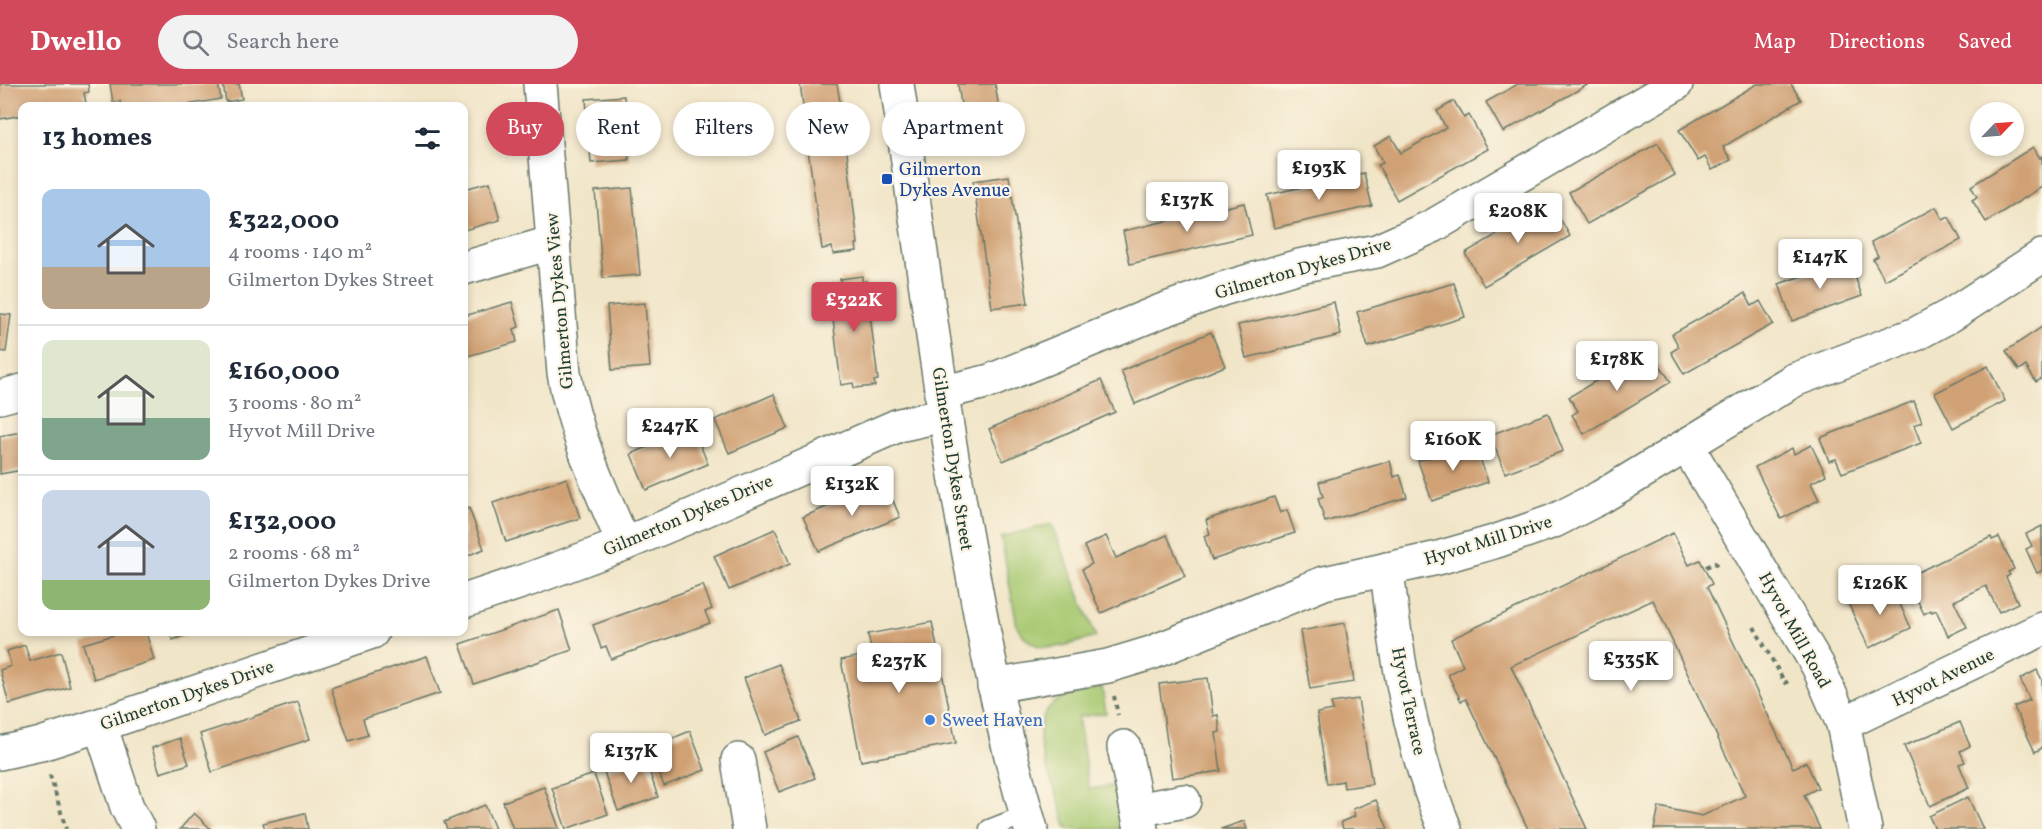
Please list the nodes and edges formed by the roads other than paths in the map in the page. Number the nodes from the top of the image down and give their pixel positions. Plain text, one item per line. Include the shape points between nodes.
1 (540, 84) edge
2 (897, 84) edge
3 (1676, 84) edge
4 (554, 242) junction
5 (2042, 256) edge
6 (468, 267) edge
7 (18, 392) edge
8 (0, 397) edge
9 (943, 404) junction
10 (1687, 446) junction
11 (624, 544) junction
12 (1386, 569) junction
13 (468, 600) edge
14 (2042, 629) edge
15 (360, 636) edge
16 (994, 686) junction
17 (1844, 724) junction
18 (100, 725) junction
19 (1124, 747) road end
20 (0, 753) edge
21 (738, 760) dead end
22 (1184, 801) dead end
23 (1139, 819) edge
24 (1029, 822) edge
25 (138, 829) edge
26 (750, 829) edge
27 (989, 829) edge
28 (1445, 829) edge
29 (1864, 829) edge

1 - 4 street, Gilmerton Dykes View
2 - 9 street, Gilmerton Dykes Street
3 - 9 street, Gilmerton Dykes Drive via 1433,226 1377,251 1299,266 1222,289 990,381
4 - 6 street
4 - 11 street, Gilmerton Dykes View via 568,398
5 - 10 street, Hyvot Mill Drive via 1916,334 1794,380
7 - 8 street
9 - 11 street, Gilmerton Dykes Drive
9 - 16 street, Gilmerton Dykes Street
10 - 12 street, Hyvot Mill Drive via 1554,521 1438,558
10 - 17 street, Hyvot Mill Road via 1818,666
11 - 13 street, Gilmerton Dykes Drive
12 - 16 street, Hyvot Mill Drive via 1324,583 1108,666
12 - 28 street, Hyvot Terrace via 1412,724
14 - 17 street, Hyvot Avenue
15 - 18 street, Gilmerton Dykes Drive
16 - 24 street, Gilmerton Dykes Street
17 - 29 street, Hyvot Mill Road
18 - 20 street, Gilmerton Dykes Drive
18 - 25 street
19 - 23 street
21 - 26 street
22 - 23 street
24 - 27 lane

